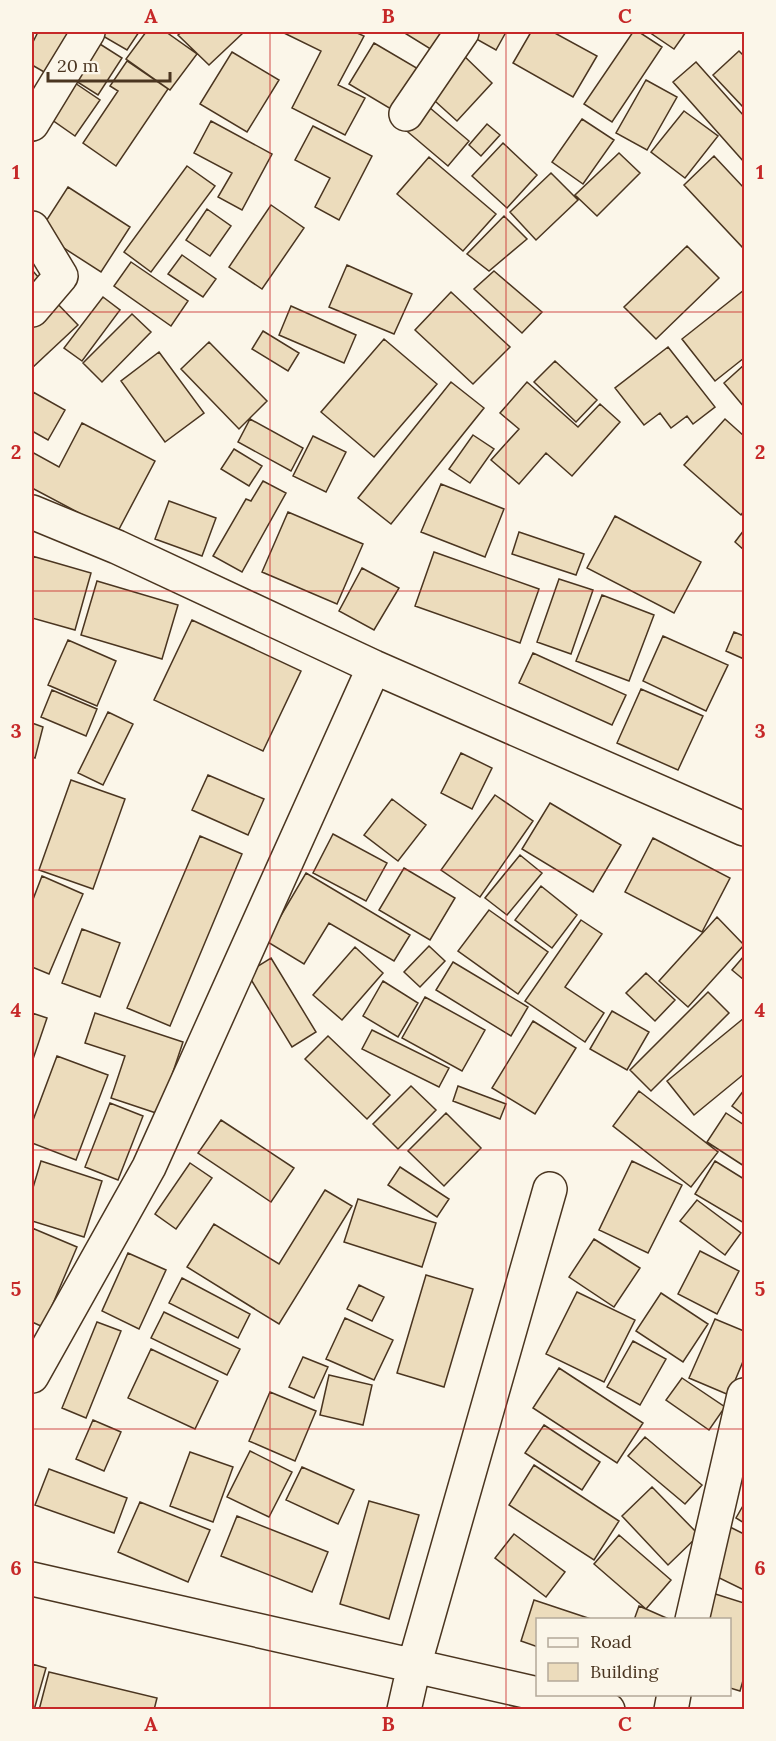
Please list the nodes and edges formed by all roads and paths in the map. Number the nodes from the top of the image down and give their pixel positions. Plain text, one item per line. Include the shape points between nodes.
1 (88, 32) edge
2 (462, 32) edge
3 (406, 114) dead end
4 (32, 124) edge
5 (32, 228) edge
6 (32, 310) edge
7 (32, 512) edge
8 (374, 667) junction
9 (744, 829) edge
10 (550, 1189) dead end
11 (32, 1376) edge
12 (744, 1395) edge
13 (32, 1579) edge
14 (692, 1618) edge
15 (414, 1666) junction
16 (536, 1693) edge
17 (548, 1696) edge
18 (404, 1710) edge
19 (608, 1710) edge

1 - 4 street
2 - 3 street
5 - 6 street via 61,276
7 - 8 street via 117,547
8 - 9 street
8 - 11 street via 149,1167
10 - 15 street
12 - 14 street
13 - 15 street
15 - 16 street
15 - 18 street
17 - 19 street

